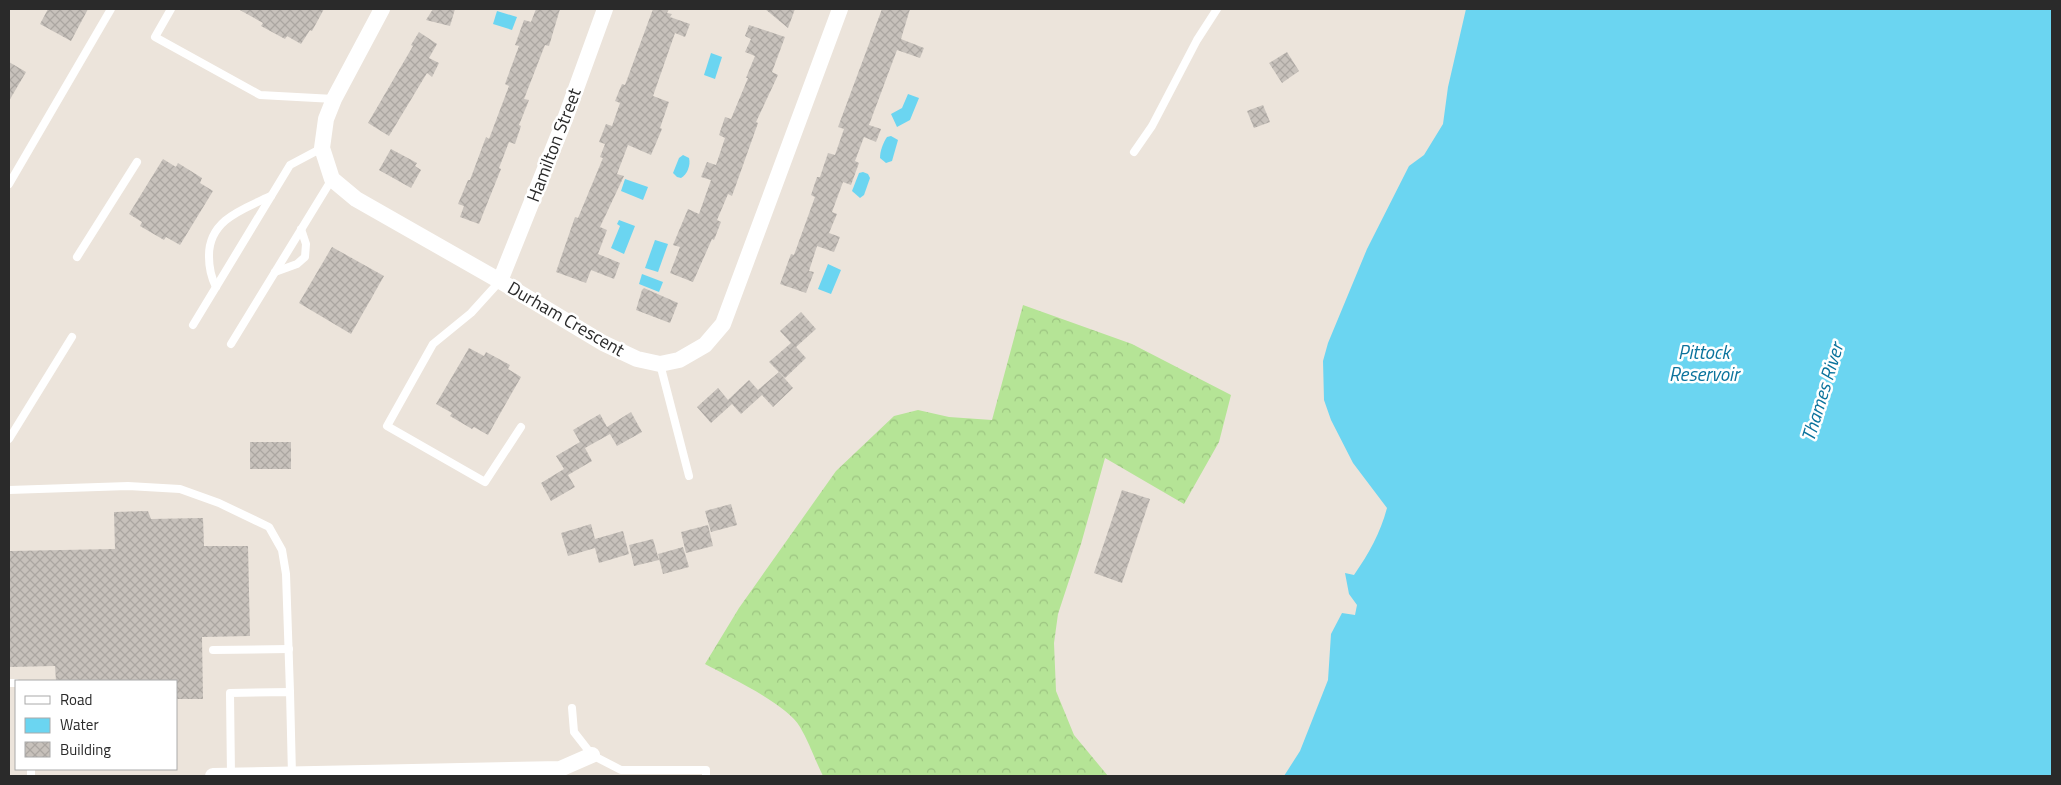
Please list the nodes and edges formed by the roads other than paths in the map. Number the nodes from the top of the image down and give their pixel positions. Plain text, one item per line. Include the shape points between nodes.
1 (111, 9) edge
2 (171, 9) edge
3 (382, 9) edge
4 (605, 9) edge
5 (840, 9) edge
6 (1218, 9) edge
7 (334, 99) junction
8 (322, 148) junction
9 (1134, 152) dead end
10 (137, 162) dead end
11 (332, 179) junction
12 (9, 184) edge
13 (271, 196) junction
14 (301, 229) junction
15 (77, 257) dead end
16 (275, 272) junction
17 (500, 280) junction
18 (216, 287) junction
19 (193, 326) dead end
20 (72, 337) dead end
21 (231, 344) dead end
22 (660, 364) junction
23 (520, 427) dead end
24 (9, 439) edge
25 (689, 476) dead end
26 (9, 490) edge
27 (289, 648) junction
28 (213, 650) dead end
29 (290, 692) junction
30 (572, 708) dead end
31 (592, 754) junction
32 (532, 773) edge
33 (622, 773) edge
34 (399, 774) edge
35 (301, 775) edge
36 (213, 776) edge
37 (230, 776) edge
38 (706, 776) edge

1 - 12 lane
2 - 7 lane via 155,37 260,96
3 - 7 street
4 - 17 street, Hamilton Street via 566,118
5 - 22 street, Durham Crescent via 723,324 691,354
6 - 9 lane
7 - 8 street via 326,119
8 - 11 street
8 - 13 lane via 290,165
10 - 15 lane
11 - 14 lane
11 - 17 street, Durham Crescent via 356,199
13 - 18 lane
13 - 18 lane via 237,211 215,231 208,255
14 - 16 lane
14 - 16 lane via 306,244 304,257 297,264
16 - 21 lane
17 - 22 street, Durham Crescent via 603,343 637,360
17 - 23 lane via 471,313 434,344 387,426 485,482
18 - 19 lane
20 - 24 lane
22 - 25 lane
26 - 27 lane via 128,486 180,489 269,527 282,550 286,574
27 - 28 lane
27 - 29 lane
29 - 35 lane
29 - 37 lane via 230,693
30 - 31 lane via 574,732
31 - 32 street via 560,770
31 - 33 lane
32 - 34 street
33 - 38 lane via 706,770
34 - 35 street
35 - 37 street
36 - 37 street

